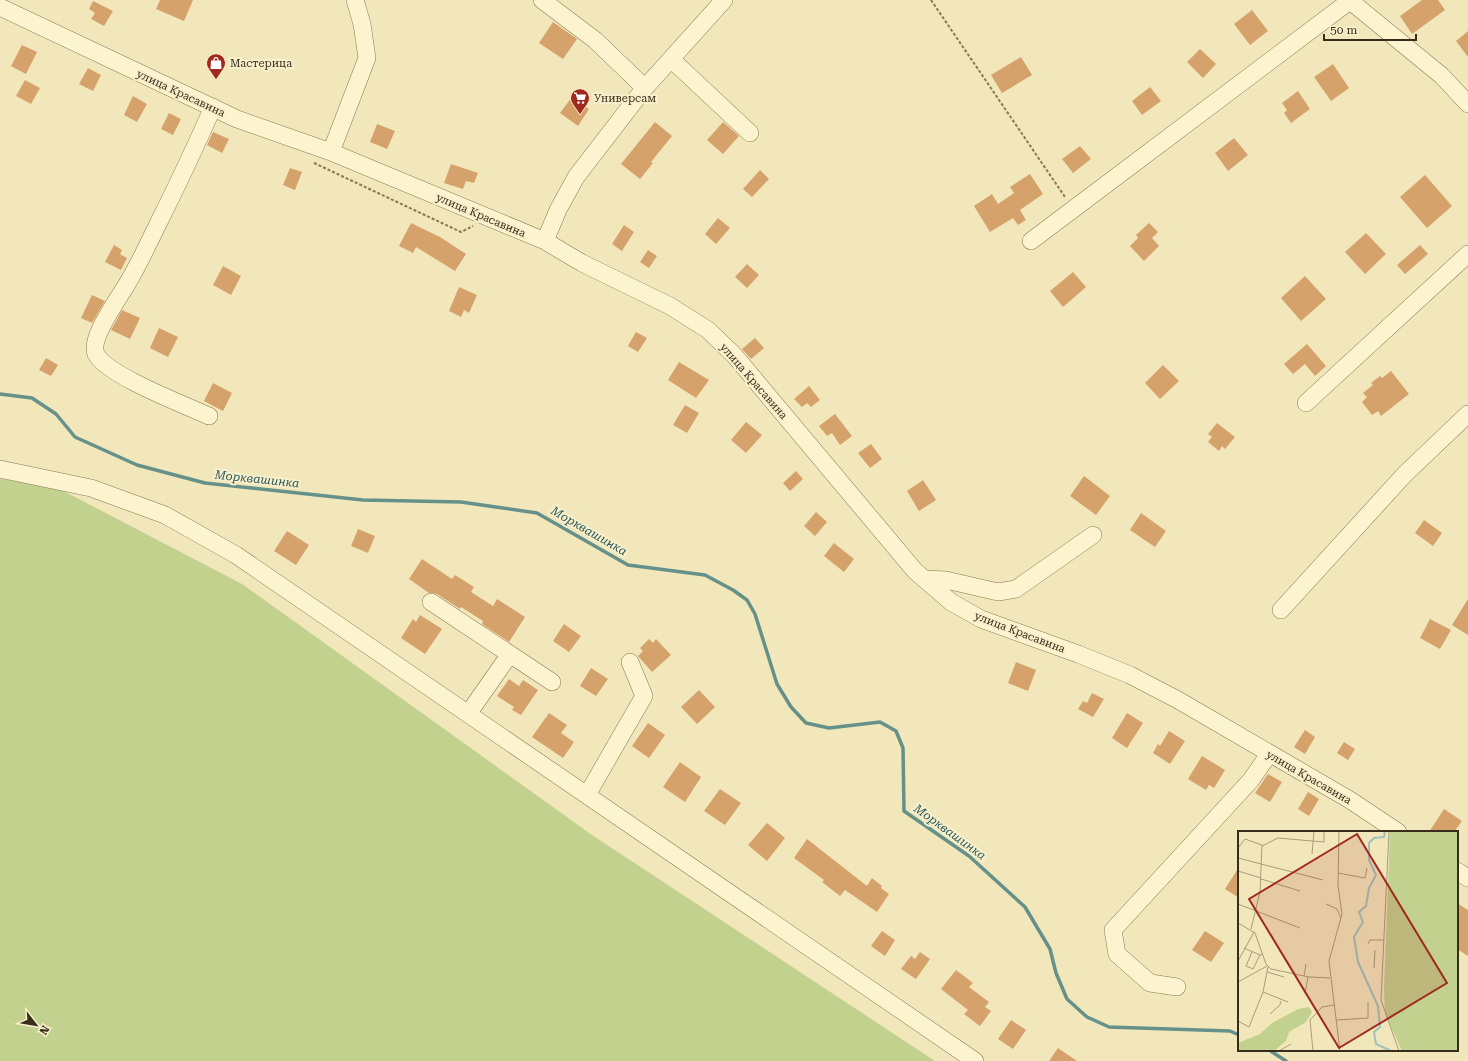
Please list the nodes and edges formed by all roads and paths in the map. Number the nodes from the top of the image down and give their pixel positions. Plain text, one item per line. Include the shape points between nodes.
1 (355, 0) edge
2 (542, 0) edge
3 (724, 0) edge
4 (931, 0) edge
5 (1350, 0) edge
6 (0, 7) edge
7 (671, 59) junction
8 (645, 88) junction
9 (1468, 104) edge
10 (213, 107) junction
11 (750, 133) dead end
12 (331, 152) junction
13 (311, 161) dead end
14 (1073, 210) junction
15 (491, 219) junction
16 (545, 241) junction
17 (1031, 241) dead end
18 (1468, 254) edge
19 (1306, 403) dead end
20 (1468, 414) edge
21 (209, 416) dead end
22 (0, 470) edge
23 (1092, 535) dead end
24 (925, 579) junction
25 (431, 602) dead end
26 (1281, 610) dead end
27 (510, 654) junction
28 (630, 662) dead end
29 (552, 682) dead end
30 (468, 714) junction
31 (1269, 754) junction
32 (586, 795) junction
33 (1396, 831) edge
34 (1458, 872) edge
35 (1468, 878) edge
36 (1178, 986) dead end
37 (975, 1061) edge

1 - 12 street via 362,24 366,58
2 - 8 street via 595,40
3 - 7 street
4 - 14 path
5 - 9 street via 1442,76
5 - 14 street
6 - 10 street, улица Красавина
7 - 8 street
7 - 11 street
8 - 16 street via 576,177
10 - 12 street, улица Красавина via 237,119
10 - 21 street via 186,168 131,278 101,327 95,342 96,353 105,365 122,376
12 - 15 street, улица Красавина
13 - 15 path via 461,232
14 - 17 street
15 - 16 street, улица Красавина
16 - 24 street, улица Красавина via 582,263 670,306 708,330 734,355 910,565
18 - 19 street
20 - 26 street via 1405,474
22 - 30 street via 91,488 165,515 236,555
23 - 24 street via 1016,589 998,592 946,580
24 - 31 street, улица Красавина via 951,602 981,619 1130,675
25 - 27 street
27 - 29 street
27 - 30 street
28 - 32 street via 644,696
30 - 32 street
31 - 33 street, улица Красавина via 1350,800
31 - 36 street via 1251,780 1113,930 1117,954 1150,983
32 - 37 street
34 - 35 street

